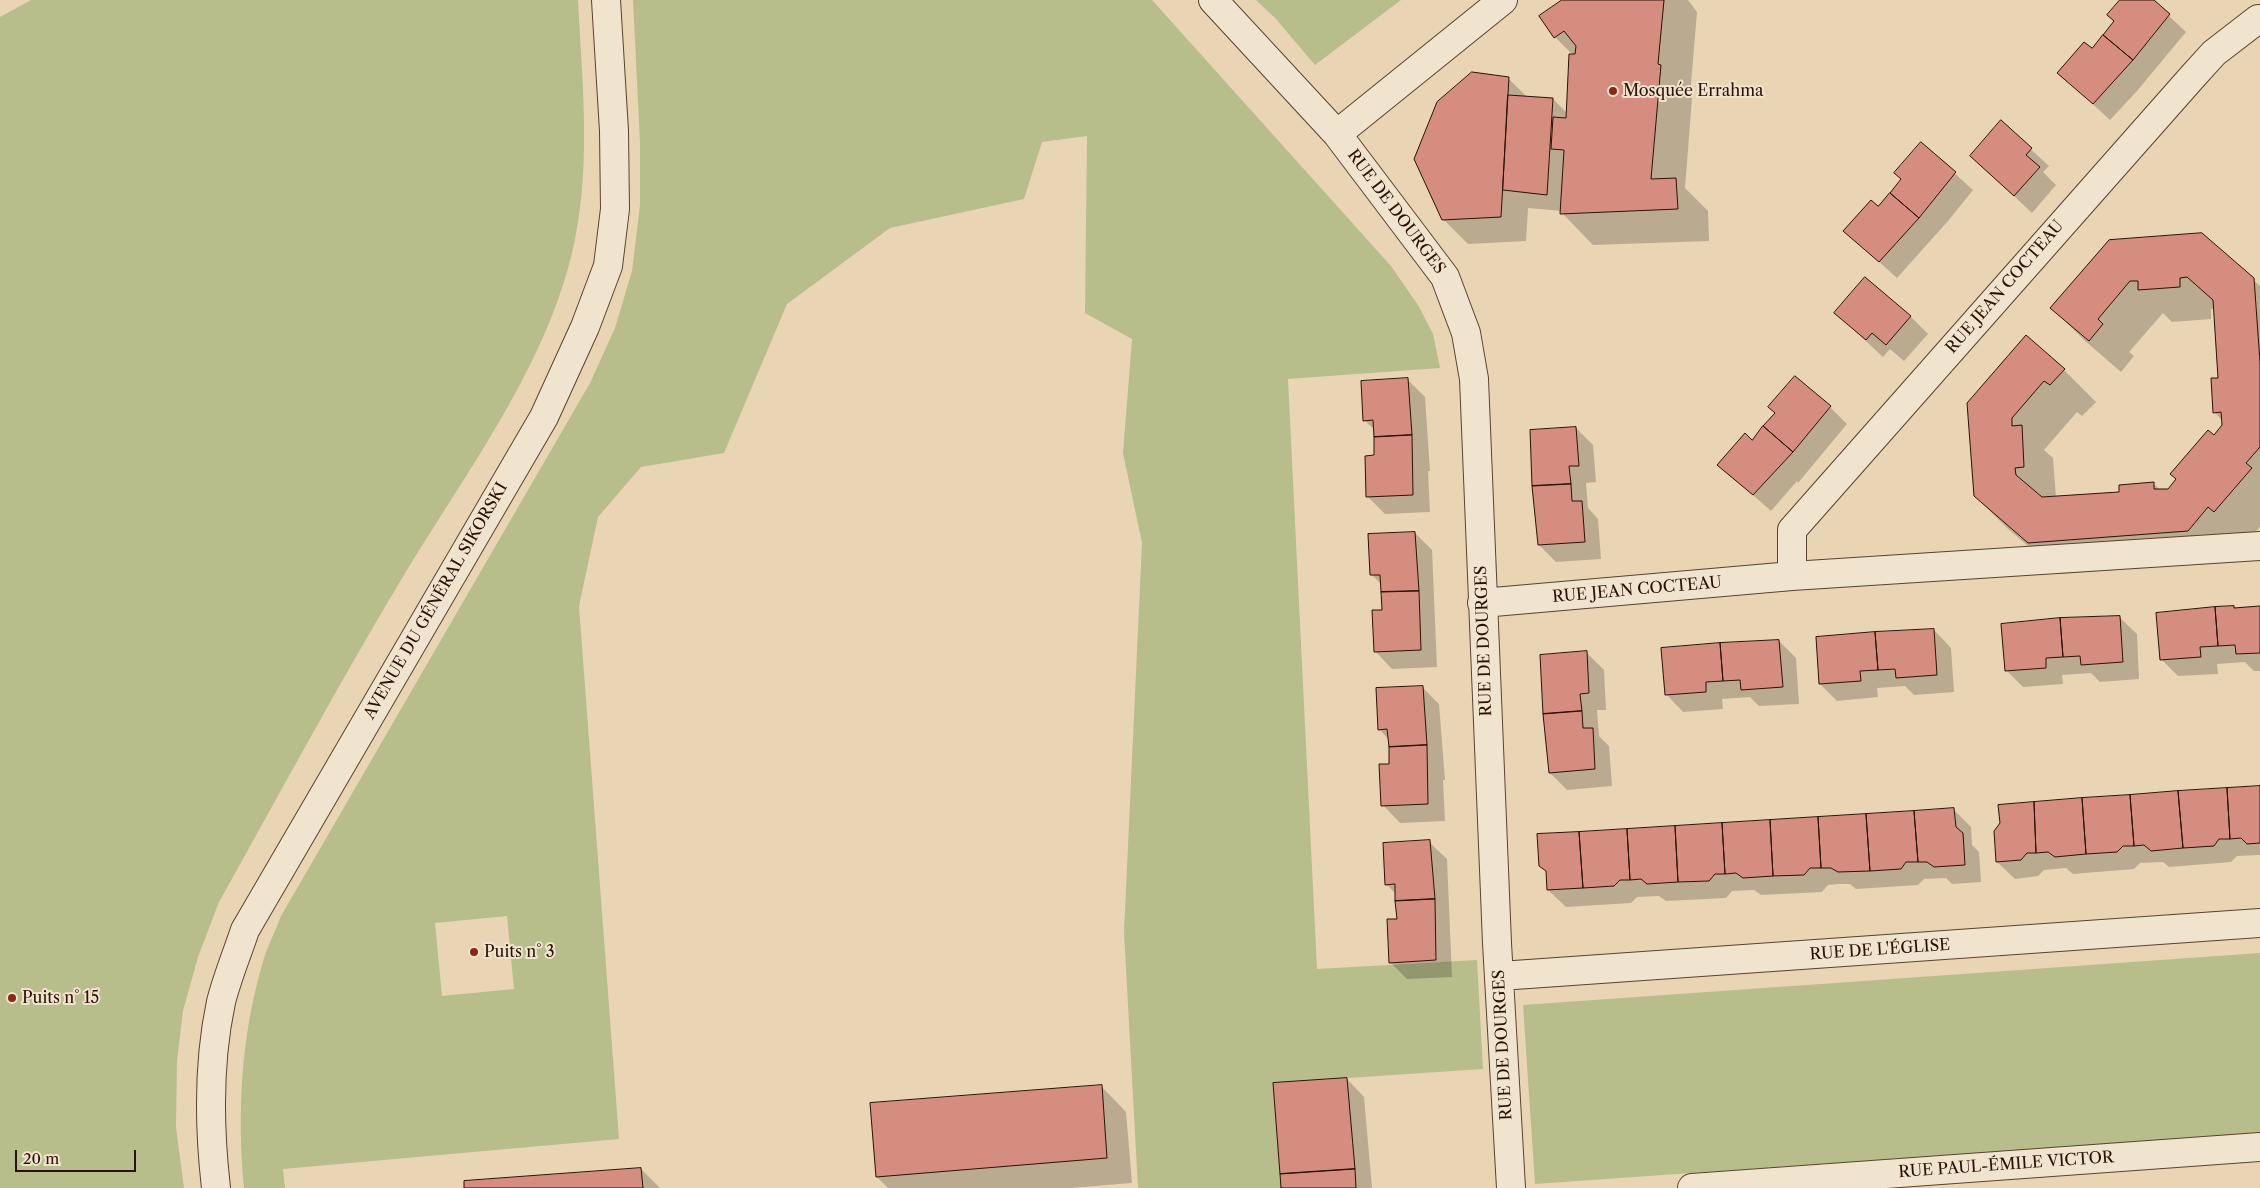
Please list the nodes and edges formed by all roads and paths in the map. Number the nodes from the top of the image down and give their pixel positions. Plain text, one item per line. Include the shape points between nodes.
1 (606, 0) edge
2 (1212, 0) edge
3 (1503, 0) edge
4 (2258, 20) edge
5 (1338, 134) junction
6 (2260, 546) edge
7 (1792, 576) junction
8 (1482, 603) junction
9 (2260, 923) edge
10 (1500, 976) junction
11 (2260, 1147) edge
12 (216, 1188) edge
13 (1511, 1188) edge
14 (1692, 1188) edge

1 - 12 street, AVENUE DU GÉNÉRAL SIKORSKI via 615,209 608,266 585,327 544,417 245,930 222,1002 212,1058 210,1139
2 - 5 street, RUE DE DOURGES
3 - 5 street
4 - 7 street, RUE JEAN COCTEAU via 2214,53 1792,530
5 - 8 street, RUE DE DOURGES via 1445,277 1466,333 1474,378
6 - 7 street, RUE JEAN COCTEAU
7 - 8 street, RUE JEAN COCTEAU
8 - 10 street, RUE DE DOURGES
9 - 10 street, RUE DE L'ÉGLISE
10 - 13 street, RUE DE DOURGES
11 - 14 street, RUE PAUL-ÉMILE VICTOR

